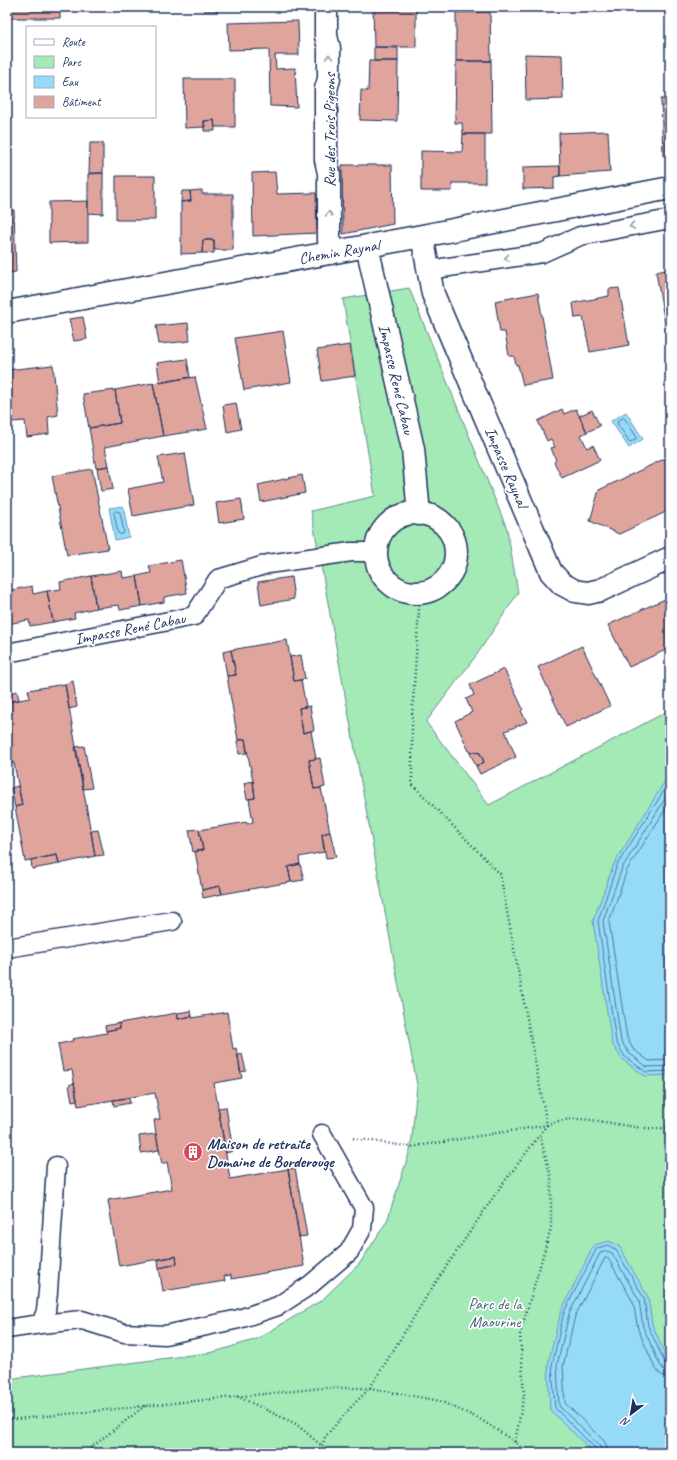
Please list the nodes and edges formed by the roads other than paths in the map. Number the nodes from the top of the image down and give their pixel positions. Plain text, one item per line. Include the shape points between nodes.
1 (326, 7) edge
2 (670, 188) edge
3 (670, 219) edge
4 (422, 236) junction
5 (367, 246) junction
6 (330, 253) junction
7 (429, 270) junction
8 (7, 312) edge
9 (419, 514) junction
10 (376, 552) junction
11 (670, 558) edge
12 (7, 653) edge
13 (172, 920) dead end
14 (7, 948) edge
15 (322, 1134) road end
16 (56, 1166) dead end
17 (41, 1324) junction
18 (7, 1329) edge

6 -> 1 street, Rue des Trois Pigeons via 329,173 326,160 326,89 329,79
2 - 4 street, Chemin Raynal
3 -> 7 lane via 580,236 542,253
4 - 5 street, Chemin Raynal
4 - 7 street, Impasse Raynal
5 - 6 street, Chemin Raynal
5 - 9 street, Impasse René Cabau via 413,449
6 - 8 street, Chemin Raynal
7 - 11 street, Impasse Raynal via 433,294 552,572 562,584 588,594
9 - 10 street via 406,514 384,528 378,539
9 - 10 street via 441,522 449,530 454,541 454,565 450,576 442,585 431,591 406,593 394,587 384,577 377,566
10 - 12 lane, Impasse René Cabau via 351,552 268,564 218,579 194,616
13 - 14 lane
15 - 17 lane via 364,1208 362,1229 349,1252 310,1285 278,1306 239,1319 165,1335 124,1333 82,1320
16 - 17 lane via 46,1311
17 - 18 lane

